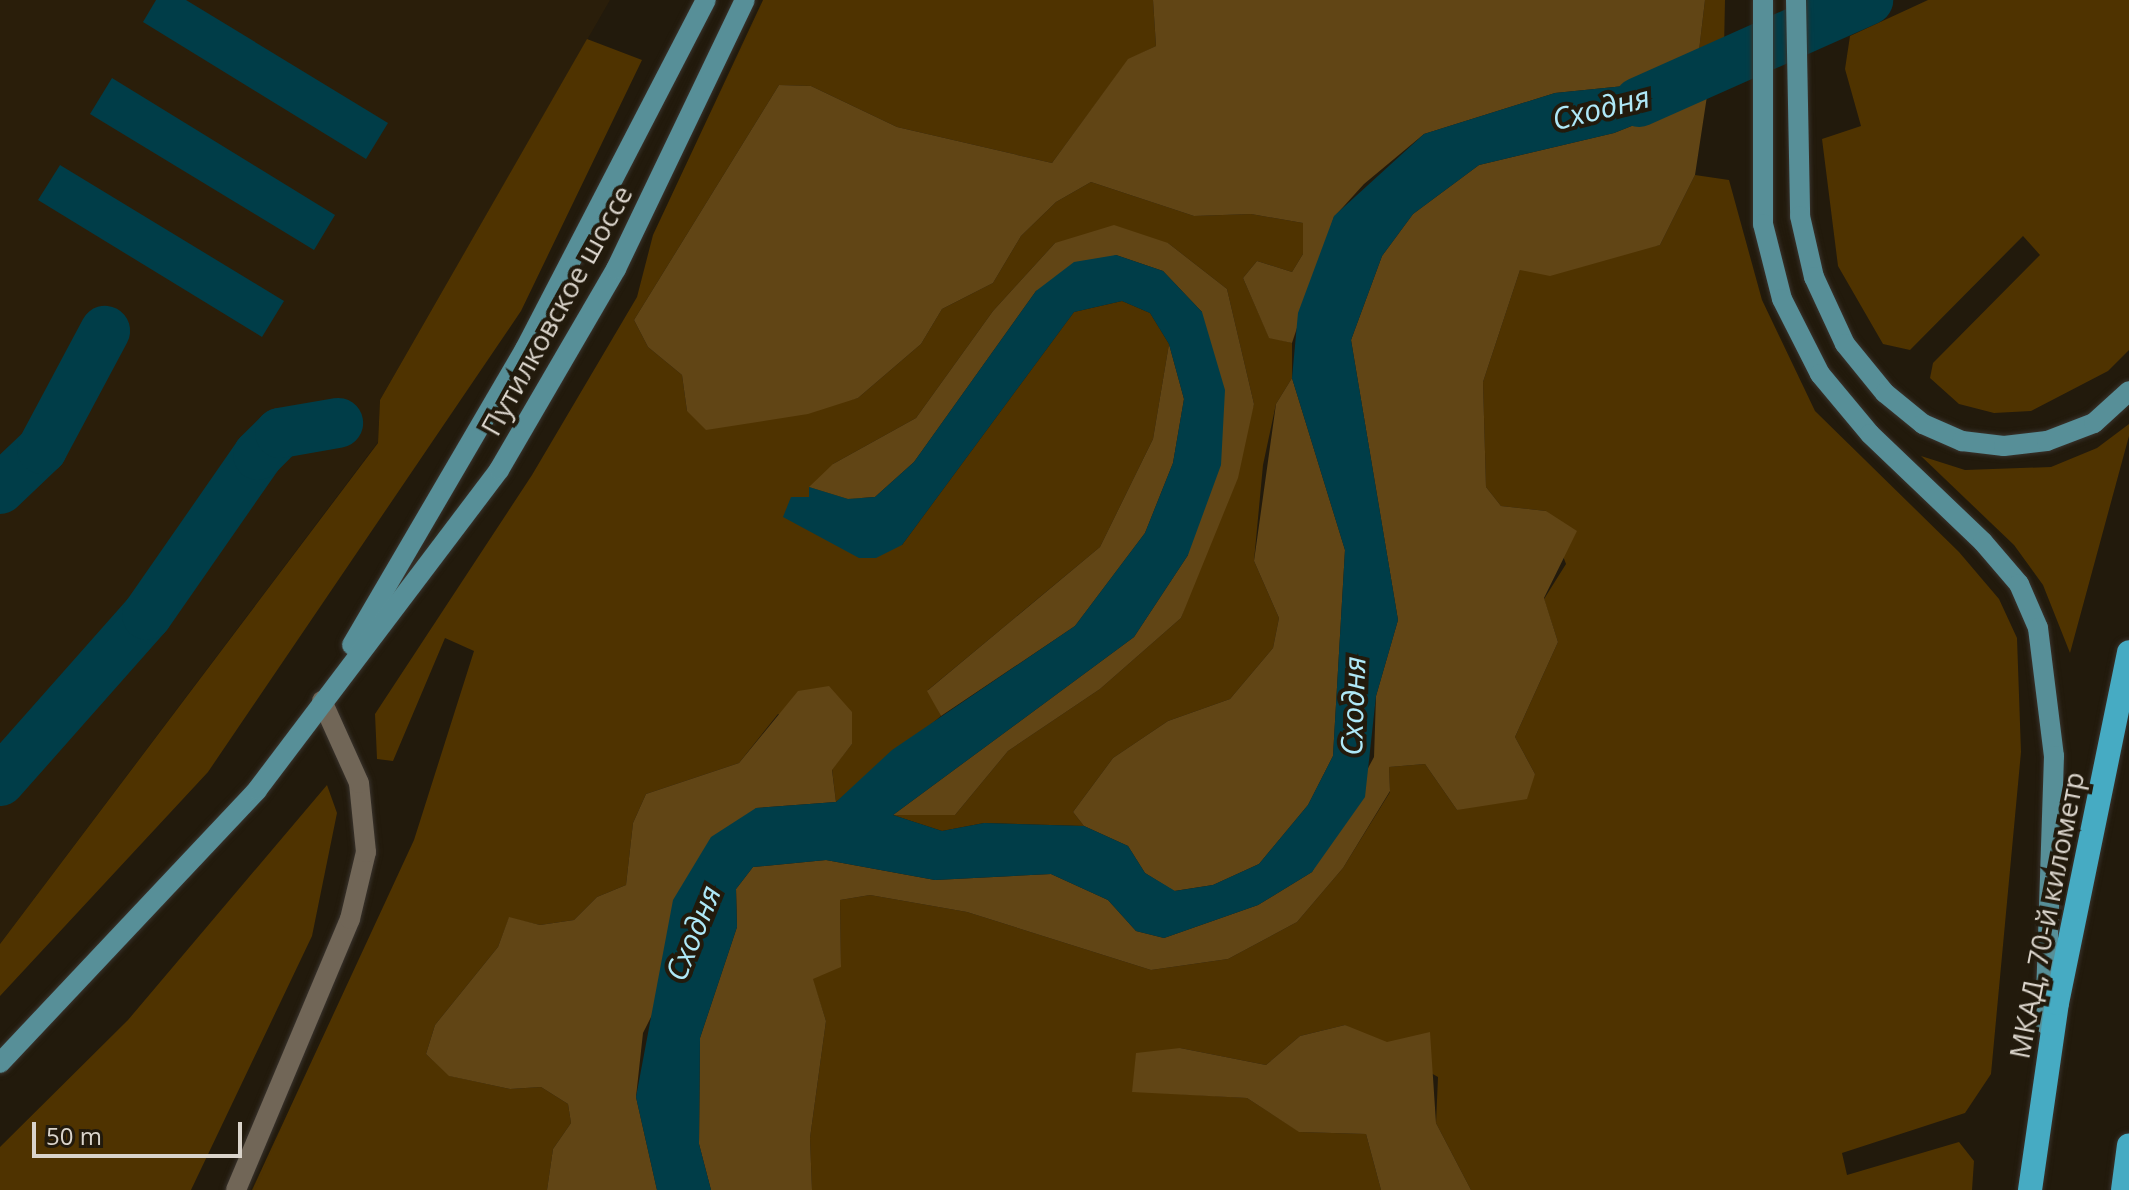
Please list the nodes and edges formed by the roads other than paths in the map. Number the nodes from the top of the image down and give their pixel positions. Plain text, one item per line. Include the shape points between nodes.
1 (706, 0) edge
2 (745, 0) edge
3 (1763, 0) edge
4 (1796, 0) edge
5 (2129, 391) edge
6 (2129, 652) edge
7 (322, 701) junction
8 (0, 1063) edge
9 (2042, 1103) junction
10 (2129, 1145) edge
11 (236, 1190) edge
12 (2030, 1190) edge
13 (2123, 1190) edge

1 - 7 main road, Путилковское шоссе via 532,337
2 - 7 main road, Путилковское шоссе via 561,370 499,470
3 - 9 main road via 1763,224 1782,299 1820,374 1870,434 1983,542 2019,584 2038,628 2054,756
4 - 5 main road via 1794,170 1814,277 1845,344 1885,393 1923,424 1962,441 2004,446 2047,441 2094,423
6 - 9 highway, МКАД, 70-й километр
7 - 8 main road via 177,881
7 - 11 street via 359,783 366,852 350,919
9 - 12 highway, МКАД, 70-й километр
10 - 13 highway

